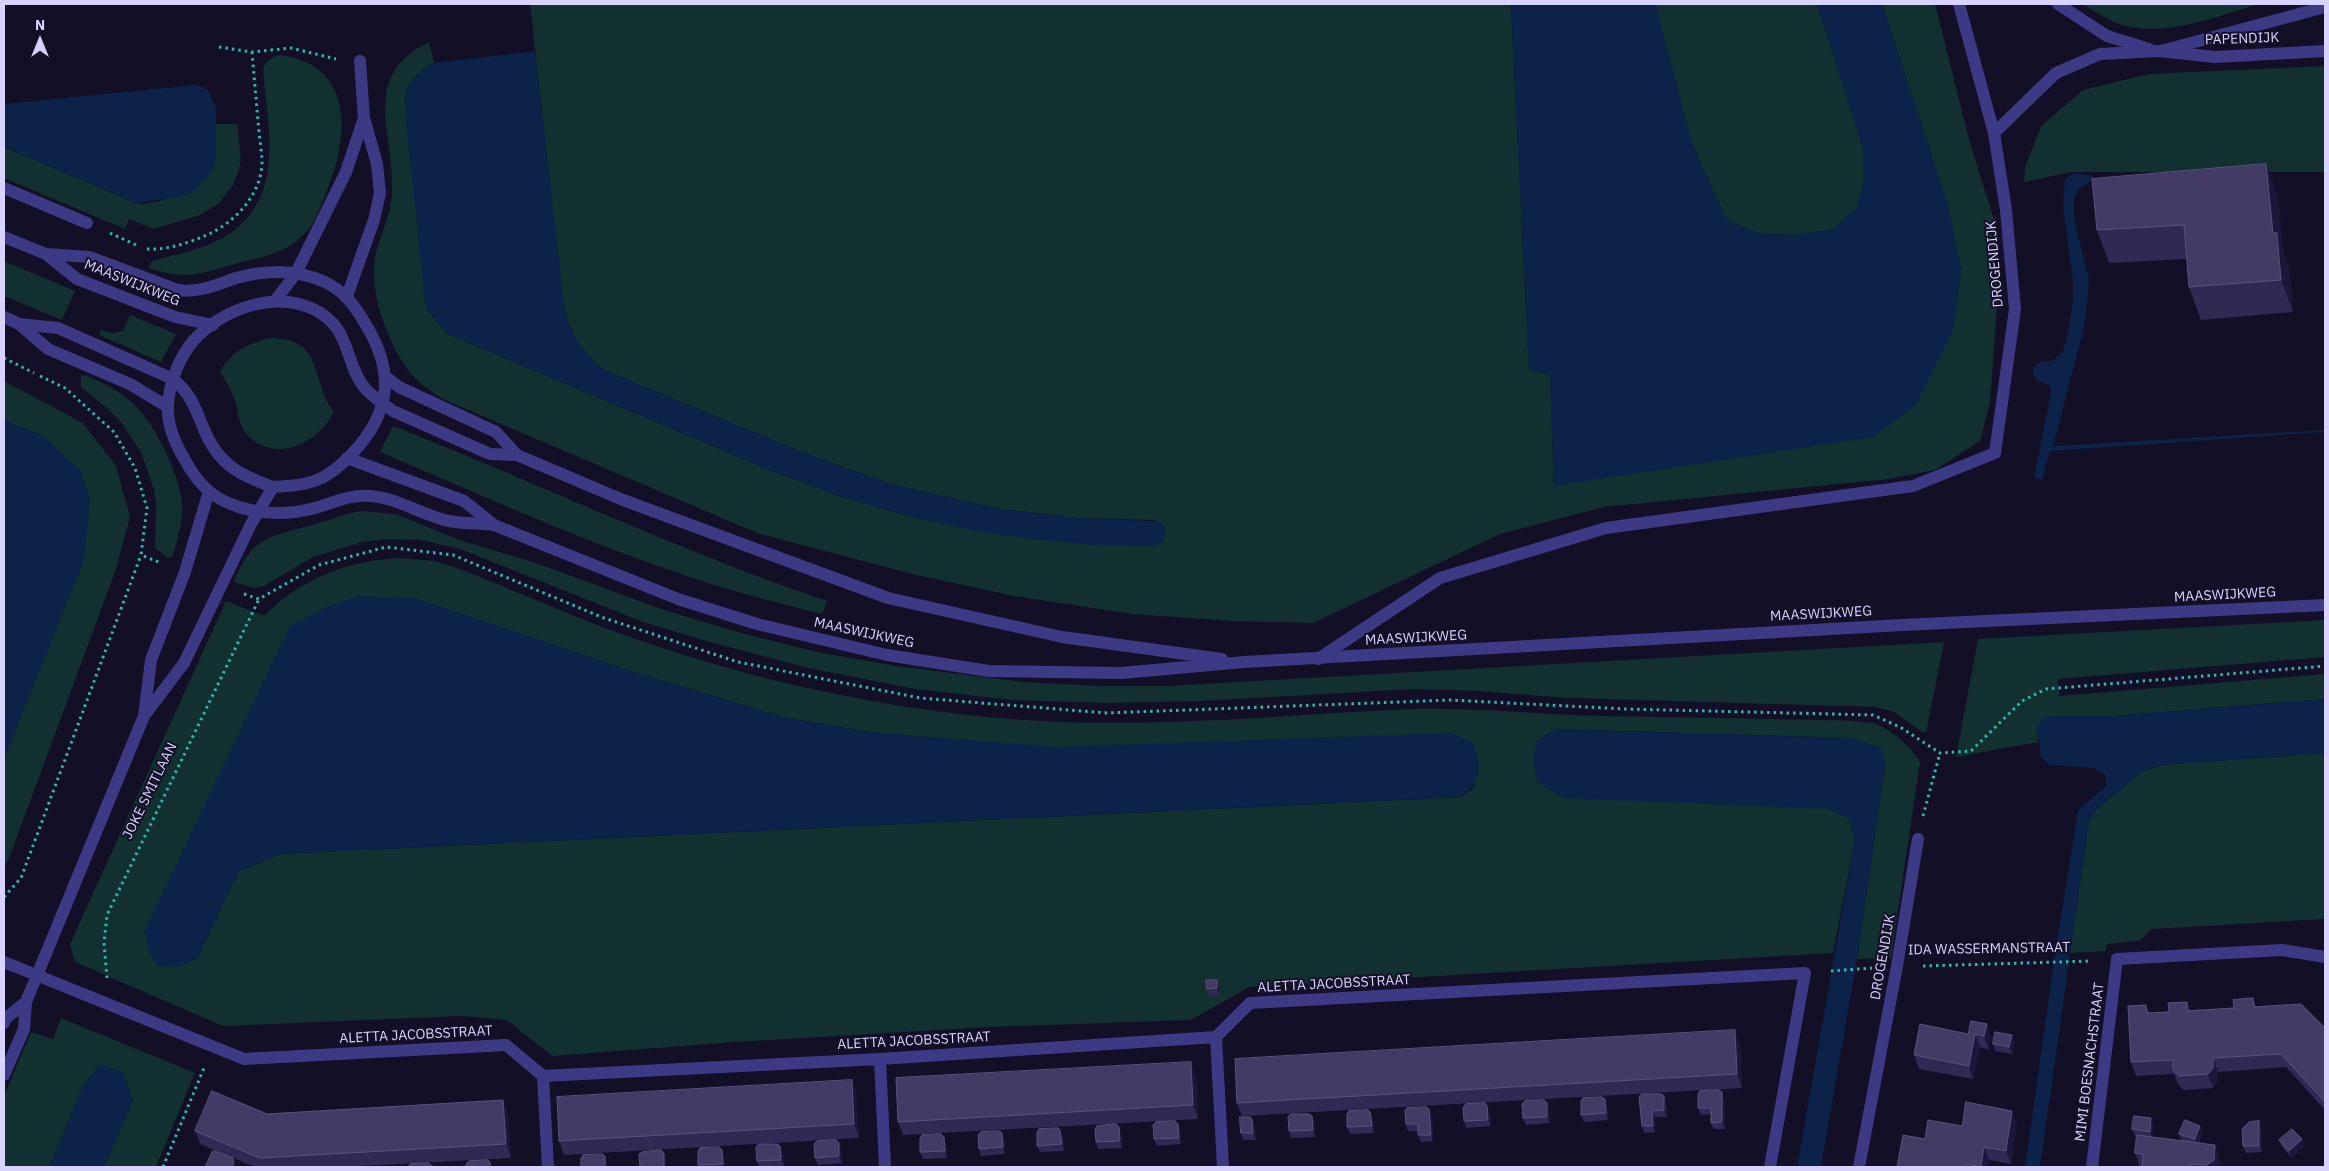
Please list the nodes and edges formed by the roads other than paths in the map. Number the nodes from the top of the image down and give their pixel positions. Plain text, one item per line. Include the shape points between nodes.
1 (1958, 4) edge
2 (2058, 4) edge
3 (2325, 6) edge
4 (2325, 50) edge
5 (2159, 52) junction
6 (360, 61) road end
7 (364, 118) junction
8 (1994, 133) junction
9 (4, 188) edge
10 (87, 223) road end
11 (4, 236) edge
12 (46, 254) junction
13 (296, 273) junction
14 (347, 296) junction
15 (275, 301) junction
16 (4, 318) edge
17 (19, 324) junction
18 (213, 325) junction
19 (386, 377) junction
20 (173, 379) junction
21 (384, 404) junction
22 (168, 407) junction
23 (1995, 453) joint
24 (517, 455) junction
25 (347, 458) junction
26 (273, 487) junction
27 (209, 491) junction
28 (260, 512) junction
29 (494, 525) junction
30 (2325, 605) edge
31 (1318, 658) junction
32 (1244, 662) junction
33 (144, 716) junction
34 (1918, 839) road end
35 (2325, 957) edge
36 (4, 962) edge
37 (37, 976) junction
38 (26, 1002) junction
39 (4, 1023) edge
40 (1216, 1037) junction
41 (880, 1059) junction
42 (4, 1075) edge
43 (544, 1076) junction
44 (548, 1167) edge
45 (884, 1167) edge
46 (1223, 1167) edge
47 (1770, 1167) edge
48 (1859, 1167) edge
49 (2092, 1167) edge

1 - 8 street, DROGENDIJK
2 - 5 street, PAPENDIJK via 2107,36
3 - 5 street
4 - 5 street, PAPENDIJK via 2215,57
5 - 8 street, PAPENDIJK via 2100,54 2056,72
6 - 7 street
7 - 13 street via 346,172
7 - 14 street via 377,164 380,193 374,220
8 - 23 street, DROGENDIJK via 2006,210 2015,309
9 - 10 street
11 - 12 street, MAASWIJKWEG
12 - 13 street, MAASWIJKWEG via 90,257 178,290 192,292 264,272
12 - 18 street, MAASWIJKWEG via 77,279 175,317
13 - 14 street, MAASWIJKWEG via 324,282
13 - 15 street
14 - 19 street via 373,336
15 - 18 street, MAASWIJKWEG via 250,306
15 - 21 street, MAASWIJKWEG via 295,302 324,316 339,331 364,388
16 - 17 street
17 - 20 street via 58,328
17 - 22 street via 48,349 130,384
18 - 20 street, MAASWIJKWEG via 194,341
19 - 21 street
19 - 24 street, MAASWIJKWEG via 399,387 496,432
20 - 22 street, MAASWIJKWEG
20 - 26 street via 192,400 217,454 246,477
21 - 24 street, MAASWIJKWEG via 490,454
21 - 25 street via 376,423
22 - 27 street, MAASWIJKWEG via 180,451 192,472
23 - 31 street, MAASWIJKWEG via 1913,486 1606,528 1440,578
24 - 32 street, MAASWIJKWEG via 623,500 888,598 1062,637
25 - 26 street via 315,481
25 - 29 street, MAASWIJKWEG via 464,501
26 - 28 street
27 - 28 street, MAASWIJKWEG via 224,501
27 - 33 street via 185,572 151,660
28 - 29 street, MAASWIJKWEG via 284,514 349,497 370,496 449,520
28 - 33 street via 184,663
29 - 32 street, MAASWIJKWEG via 678,599 758,624 888,655 989,671 1121,673
30 - 31 street, MAASWIJKWEG
31 - 32 street, MAASWIJKWEG
33 - 37 street
34 - 48 street, DROGENDIJK
35 - 49 street, MIMI BOESNACHSTRAAT via 2282,950 2117,959
36 - 37 street, ALETTA JACOBSSTRAAT
37 - 38 street
37 - 43 street, ALETTA JACOBSSTRAAT via 244,1059 506,1045
38 - 39 street
38 - 42 street via 24,1029
40 - 41 street, ALETTA JACOBSSTRAAT
40 - 46 street
40 - 47 street, ALETTA JACOBSSTRAAT via 1250,1003 1805,973
41 - 43 street, ALETTA JACOBSSTRAAT
41 - 45 street
43 - 44 street

